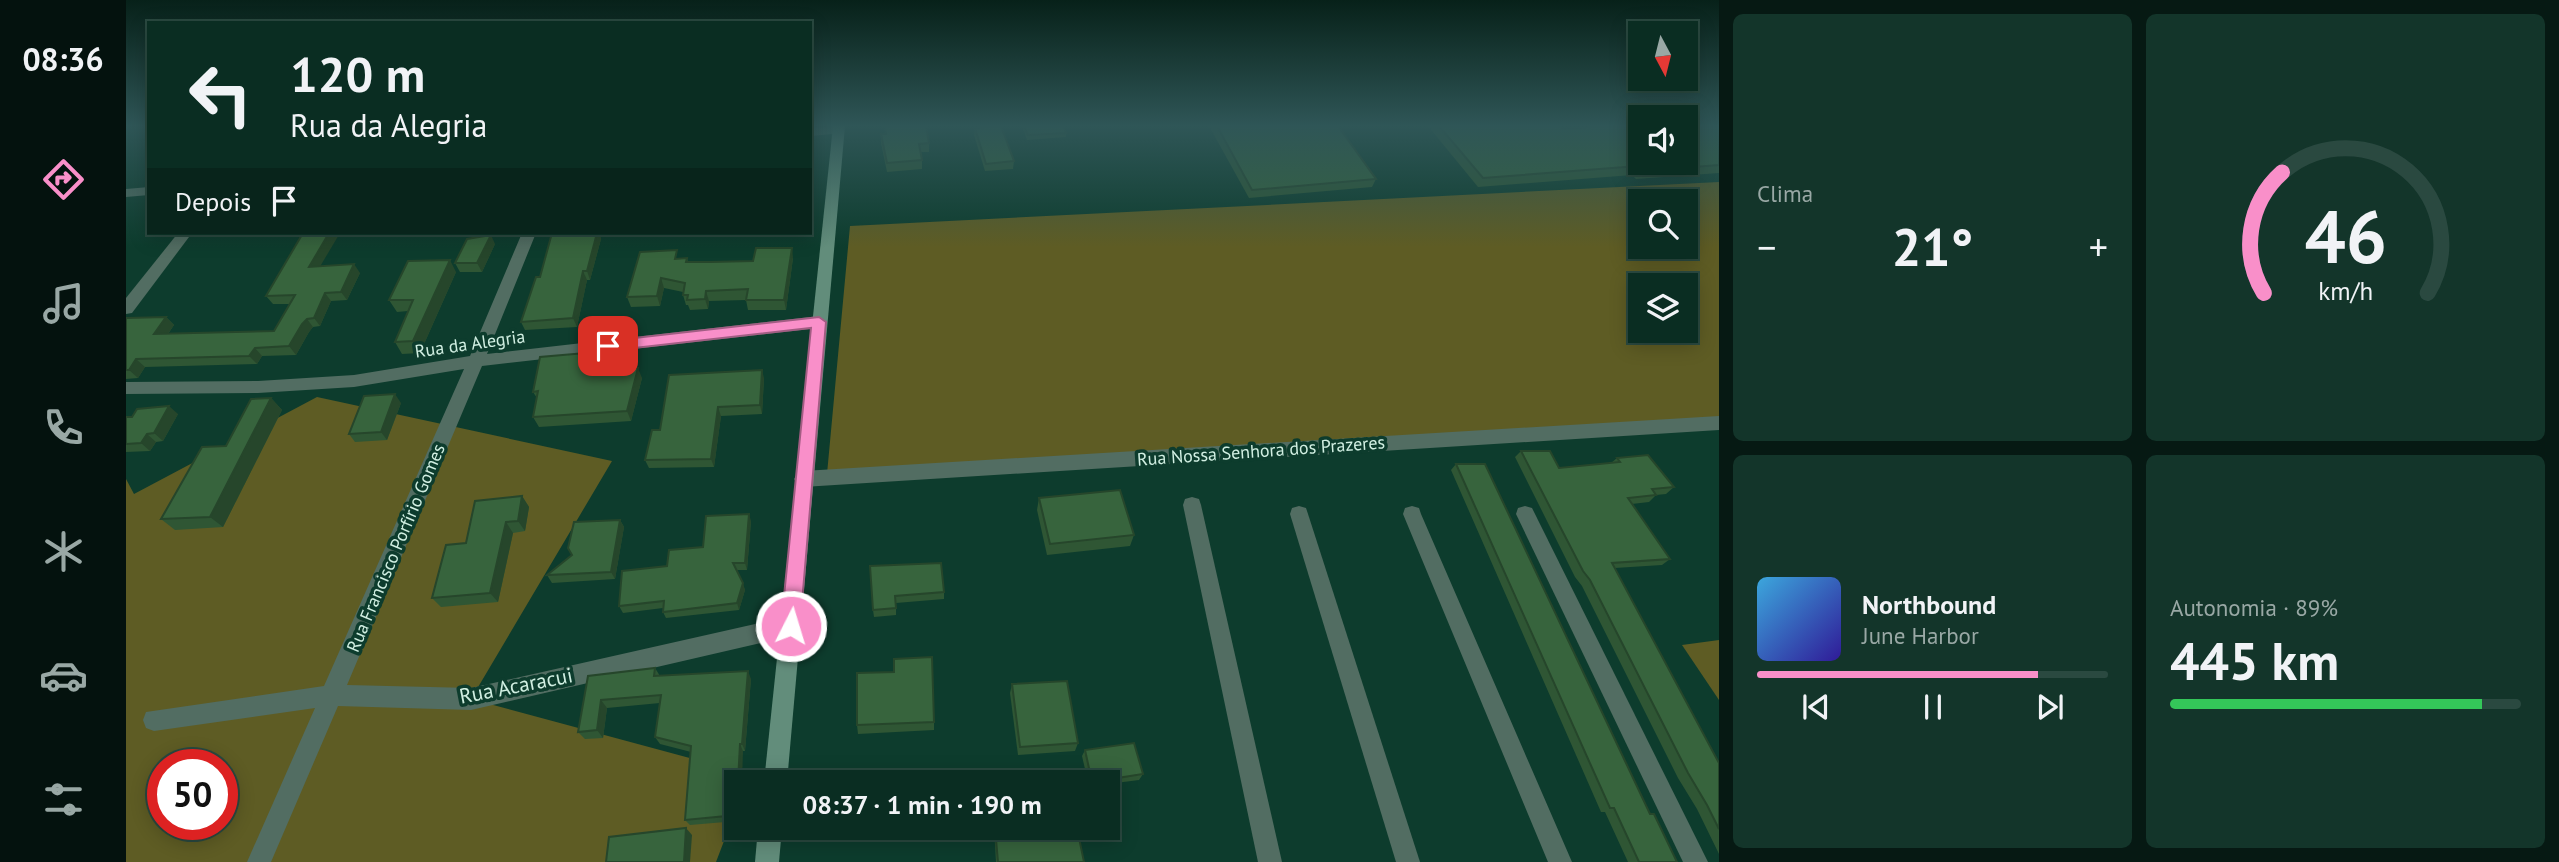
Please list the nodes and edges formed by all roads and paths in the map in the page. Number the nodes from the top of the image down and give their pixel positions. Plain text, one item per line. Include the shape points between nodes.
1 (835, 166) edge
2 (147, 191) edge
3 (126, 193) edge
4 (183, 235) edge
5 (528, 235) edge
6 (126, 309) edge
7 (819, 322) junction
8 (477, 361) junction
9 (126, 387) edge
10 (1719, 423) edge
11 (803, 479) junction
12 (1192, 505) dead end
13 (1299, 514) dead end
14 (1412, 514) dead end
15 (1525, 514) dead end
16 (791, 626) junction
17 (333, 695) junction
18 (154, 720) dead end
19 (776, 770) edge
20 (769, 840) edge
21 (258, 862) edge
22 (767, 862) edge
23 (1270, 862) edge
24 (1408, 862) edge
25 (1560, 862) edge
26 (1696, 862) edge

1 - 7 main road
2 - 3 street
4 - 6 street
5 - 8 street, Rua Francisco Porfírio Gomes
7 - 8 street, Rua da Alegria
7 - 11 main road
8 - 9 street, Rua da Alegria via 354,381
8 - 17 street, Rua Francisco Porfírio Gomes
10 - 11 street, Rua Nossa Senhora dos Prazeres
11 - 16 main road
12 - 23 street
13 - 24 street
14 - 25 street
15 - 26 street
16 - 17 street, Rua Acaracui via 471,699
16 - 19 main road
17 - 18 street, Rua Acaracui
17 - 21 street, Rua Francisco Porfírio Gomes
20 - 22 main road

